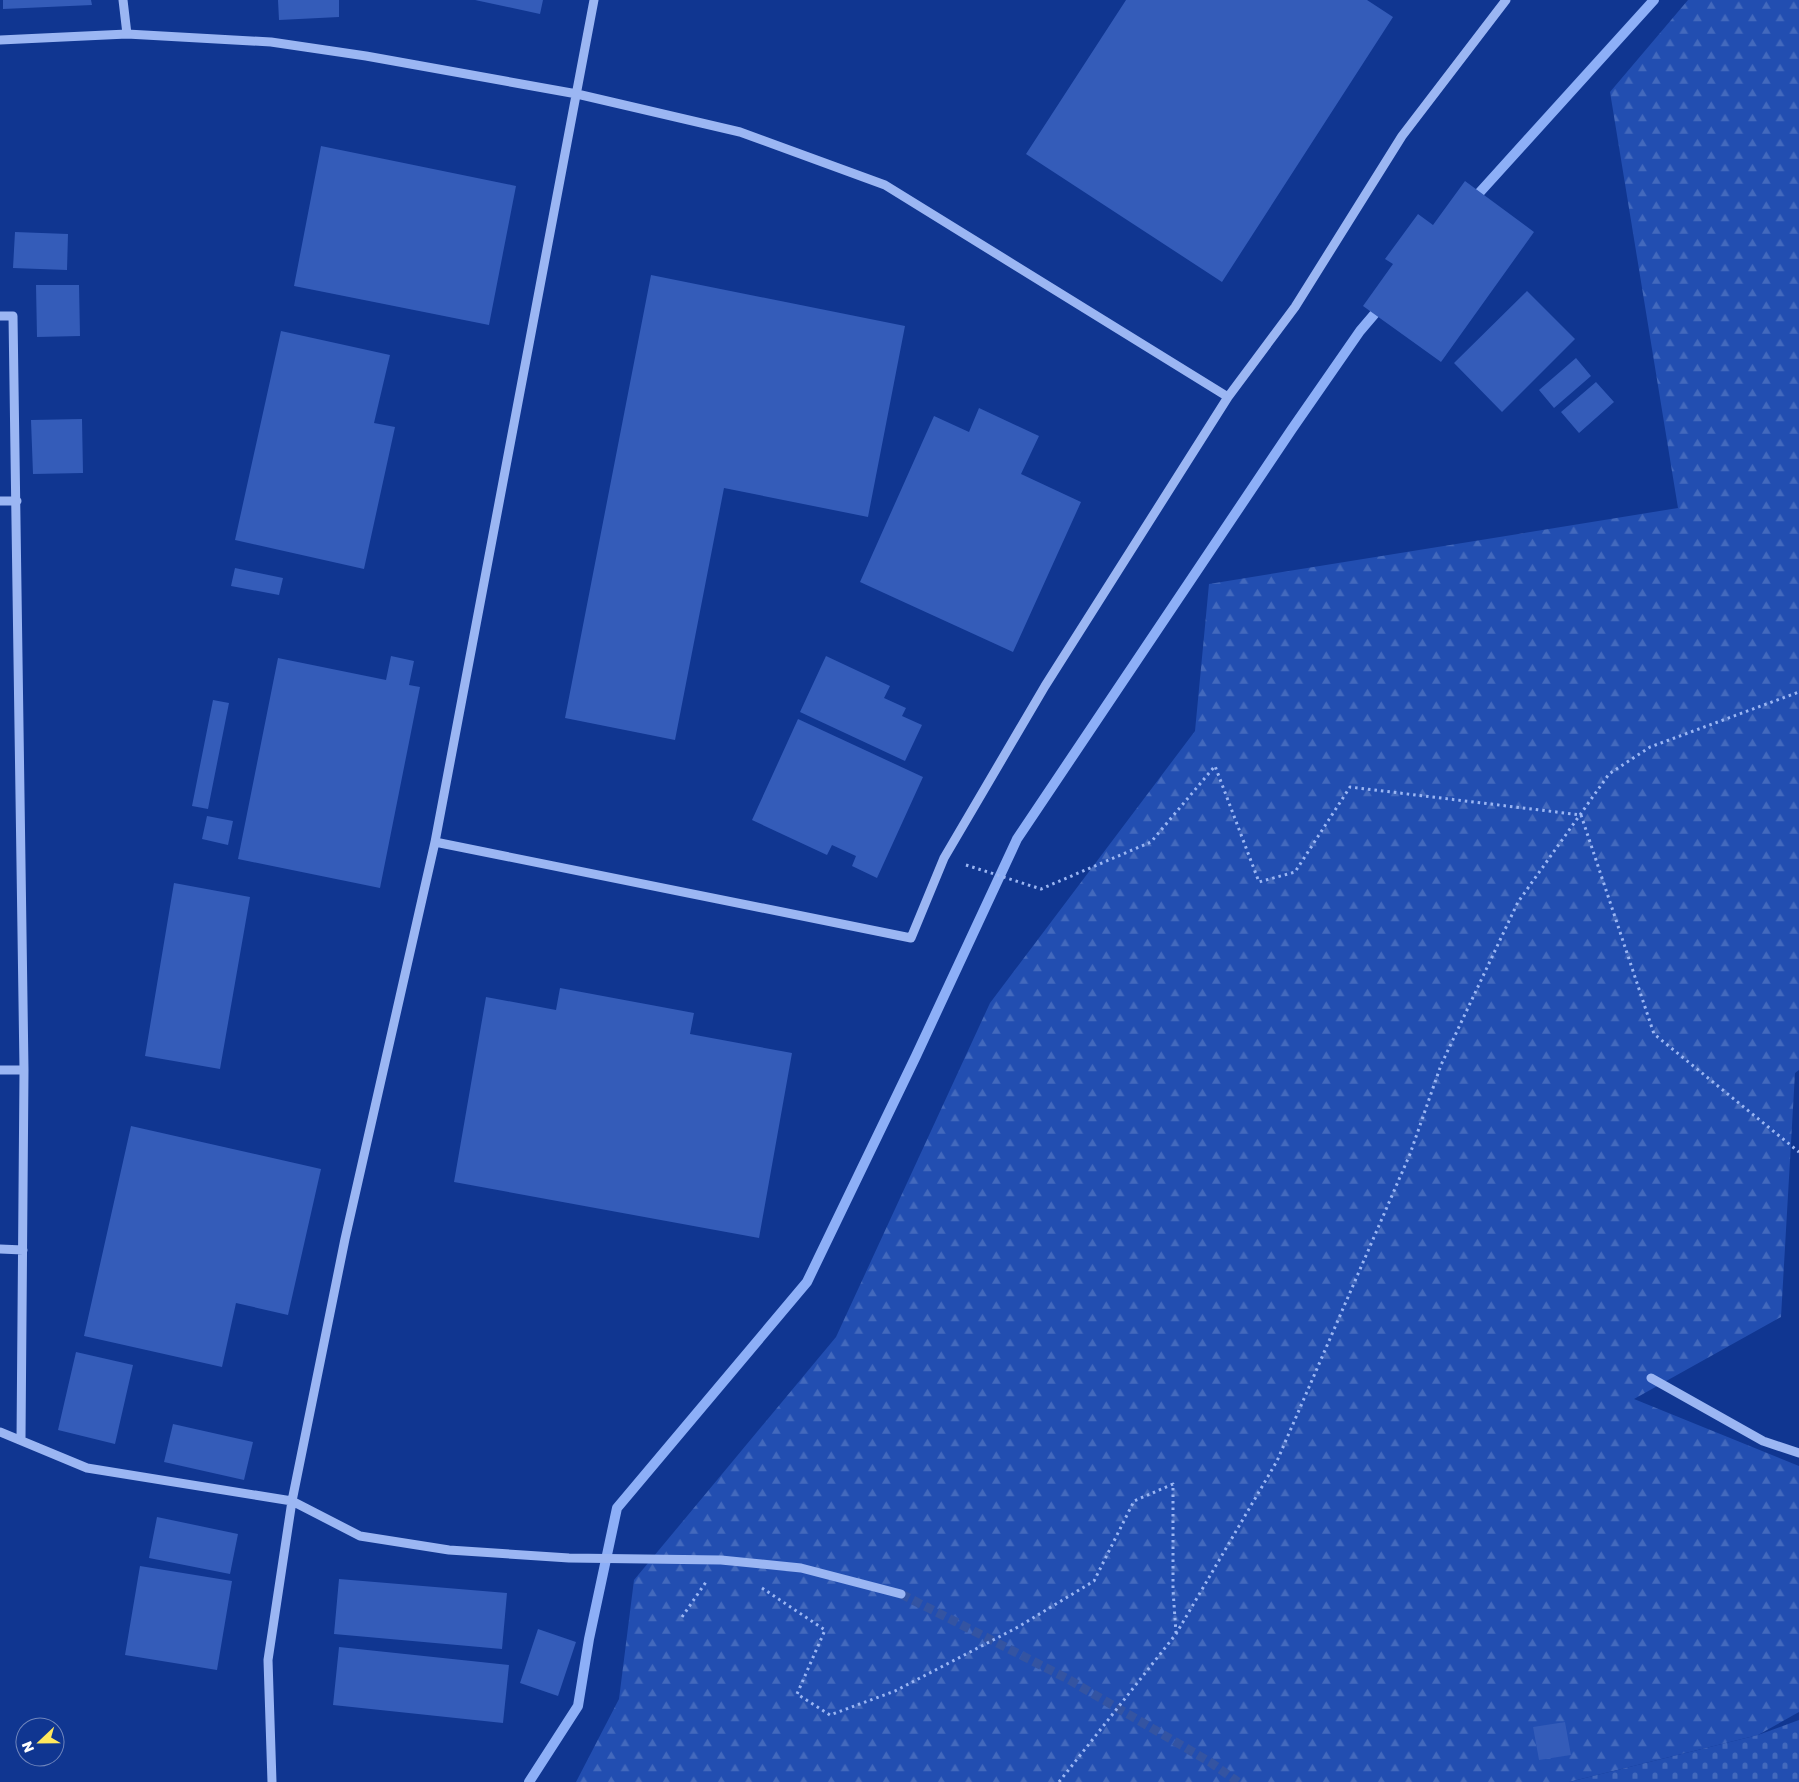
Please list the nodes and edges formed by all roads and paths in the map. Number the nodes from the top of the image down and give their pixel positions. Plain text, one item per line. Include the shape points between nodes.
1 (123, 0) edge
2 (594, 0) edge
3 (1506, 0) edge
4 (127, 34) junction
5 (0, 40) edge
6 (577, 94) junction
7 (0, 316) edge
8 (1228, 397) junction
9 (0, 501) edge
10 (17, 501) junction
11 (1799, 692) edge
12 (1581, 815) junction
13 (435, 842) junction
14 (944, 858) junction
15 (0, 1070) edge
16 (24, 1070) junction
17 (1799, 1152) edge
18 (0, 1249) edge
19 (23, 1250) junction
20 (1650, 1378) dead end
21 (0, 1432) edge
22 (21, 1440) junction
23 (1799, 1453) edge
24 (292, 1501) junction
25 (720, 1560) junction
26 (761, 1587) dead end
27 (901, 1594) tunnel mouth
28 (682, 1617) dead end
29 (1176, 1634) junction
30 (272, 1782) edge
31 (1059, 1782) edge

1 - 4 street
2 - 6 street
3 - 8 street via 1402,136 1295,307
4 - 5 street
4 - 6 street via 271,42
6 - 8 street via 740,132 885,185
6 - 13 street
7 - 10 street via 13,316
8 - 14 street via 1045,686
9 - 10 street
10 - 16 street
11 - 12 path via 1650,747 1609,774
12 - 14 path via 1350,787 1296,872 1259,882 1215,766 1151,842 1041,889
12 - 17 path via 1654,1034
12 - 29 path via 1518,902 1441,1065 1410,1154 1277,1462
13 - 14 street via 911,938
13 - 24 street via 345,1239
15 - 16 street
16 - 19 street
18 - 19 street
19 - 22 street
20 - 23 street via 1763,1441
21 - 22 street
22 - 24 street via 87,1468
24 - 25 street via 360,1536 449,1550 583,1558
24 - 30 street via 268,1660
25 - 27 street via 801,1568
25 - 28 path
26 - 29 path via 825,1630 797,1694 830,1715 895,1691 1018,1627 1094,1581 1134,1501 1173,1484
29 - 31 path

